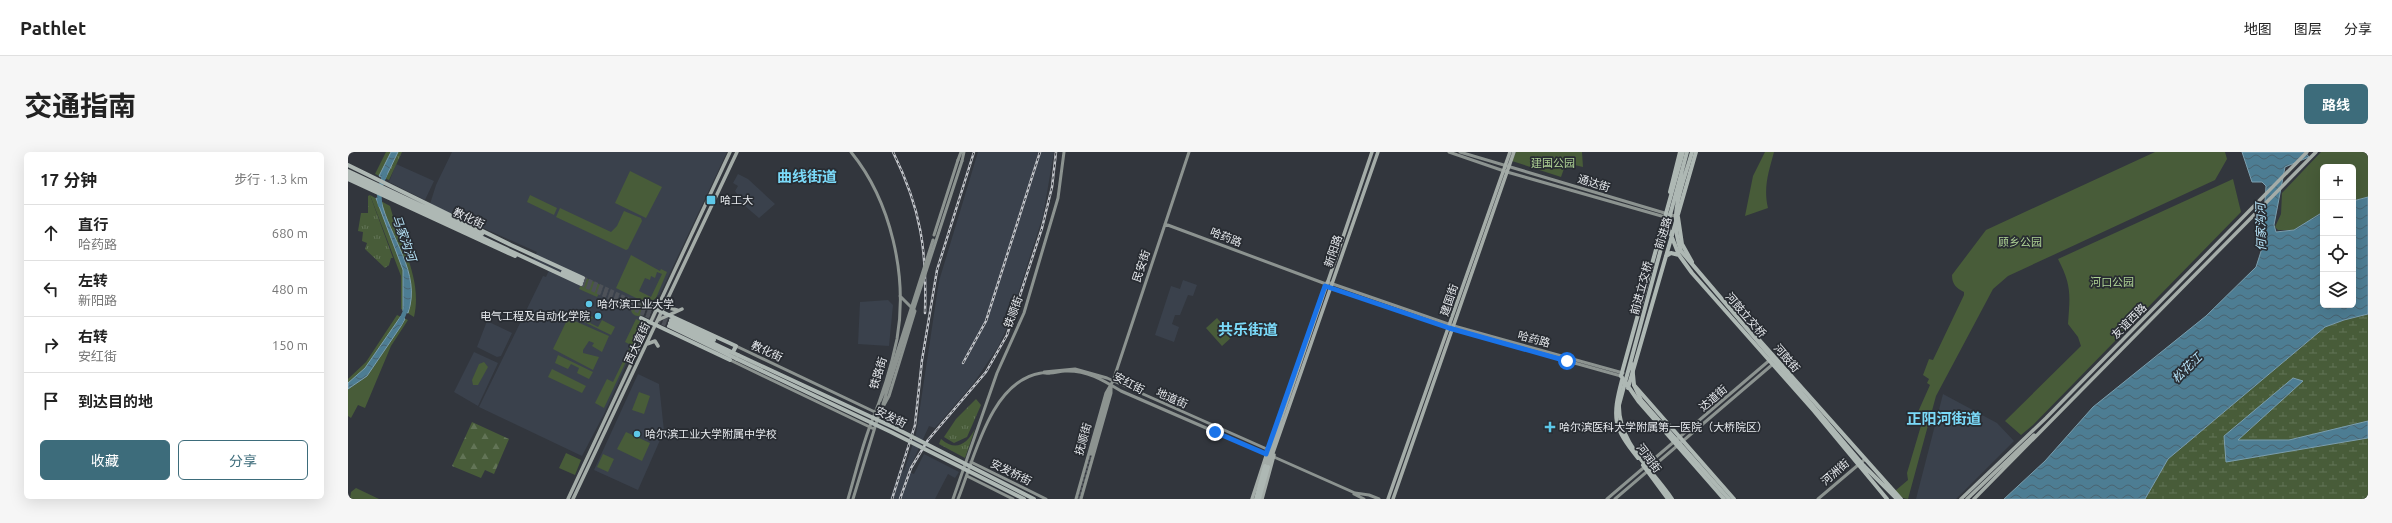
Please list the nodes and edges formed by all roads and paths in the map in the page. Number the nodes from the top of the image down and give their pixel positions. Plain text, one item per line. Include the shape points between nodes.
1 (730, 152) edge
2 (737, 152) edge
3 (851, 152) edge
4 (962, 152) edge
5 (1064, 152) edge
6 (1189, 152) edge
7 (1372, 152) edge
8 (1378, 152) edge
9 (1449, 152) edge
10 (1460, 152) edge
11 (1510, 152) edge
12 (1514, 152) edge
13 (1680, 152) edge
14 (1683, 152) edge
15 (1687, 152) edge
16 (1692, 152) edge
17 (1696, 152) edge
18 (2307, 152) edge
19 (2316, 152) edge
20 (348, 165) edge
21 (1506, 169) junction
22 (348, 171) edge
23 (348, 175) edge
24 (348, 179) edge
25 (1669, 201) junction
26 (1665, 215) junction
27 (1678, 217) junction
28 (1165, 224) junction
29 (1672, 237) junction
30 (497, 243) junction
31 (1679, 255) junction
32 (1666, 256) junction
33 (581, 283) junction
34 (1326, 284) junction
35 (1330, 286) junction
36 (900, 296) junction
37 (666, 301) junction
38 (647, 305) dead end
39 (656, 309) junction
40 (662, 311) junction
41 (669, 315) junction
42 (641, 318) dead end
43 (658, 320) junction
44 (649, 322) junction
45 (669, 324) tunnel mouth
46 (656, 326) junction
47 (1452, 327) junction
48 (658, 346) dead end
49 (644, 349) junction
50 (733, 353) junction
51 (1632, 356) junction
52 (738, 357) junction
53 (1775, 359) junction
54 (1771, 362) junction
55 (1622, 376) junction
56 (1630, 381) junction
57 (1112, 383) junction
58 (1628, 388) junction
59 (1616, 403) joint
60 (878, 413) junction
61 (2052, 420) junction
62 (870, 427) junction
63 (874, 429) junction
64 (1682, 439) junction
65 (1676, 444) junction
66 (1271, 445) junction
67 (1276, 446) junction
68 (1269, 450) junction
69 (1091, 454) tunnel mouth
70 (1266, 454) junction
71 (1274, 458) junction
72 (968, 460) junction
73 (1864, 460) junction
74 (972, 462) junction
75 (1859, 464) junction
76 (1267, 466) junction
77 (1864, 466) junction
78 (1646, 469) junction
79 (963, 474) junction
80 (967, 476) junction
81 (568, 499) edge
82 (573, 499) edge
83 (848, 499) edge
84 (853, 499) edge
85 (953, 499) edge
86 (958, 499) edge
87 (1013, 499) edge
88 (1024, 499) edge
89 (1034, 499) edge
90 (1046, 499) edge
91 (1076, 499) edge
92 (1081, 499) edge
93 (1252, 499) edge
94 (1259, 499) edge
95 (1364, 499) edge
96 (1379, 499) edge
97 (1388, 499) edge
98 (1393, 499) edge
99 (1607, 499) edge
100 (1615, 499) edge
101 (1668, 499) edge
102 (1672, 499) edge
103 (1724, 499) edge
104 (1729, 499) edge
105 (1734, 499) edge
106 (1818, 499) edge
107 (1889, 499) edge
108 (1897, 499) edge
109 (1901, 499) edge
110 (1960, 499) edge
111 (1967, 499) edge
112 (1974, 499) edge

1 - 39 main road, 西大直街
2 - 37 main road, 西大直街
3 - 36 main road, 铁路街 via 867,173 884,212 893,243
4 - 60 main road, 铁路街, bridge
5 - 72 main road, 铁顺街 via 1058,198 1046,242 1024,312 997,373
6 - 28 main road, 民安街
7 - 34 main road, 新阳路
8 - 35 main road, 新阳路
9 - 21 main road, 通达街
10 - 21 main road, 通达街
11 - 21 main road, 建国街
12 - 21 main road, 建国街
13 - 25 highway, 前进路
14 - 25 highway, 前进路
15 - 51 highway, 前进立交桥, bridge
16 - 77 highway, 河鼓立交桥, bridge via 1674,224 1681,251
17 - 27 highway, 前进路
18 - 110 main road, 友谊西路 via 2046,418
19 - 61 main road, 友谊西路
20 - 33 highway, 教化街 via 511,245
21 - 26 main road, 通达街
21 - 47 main road, 建国街
22 - 30 highway, 教化街
23 - 30 highway, 教化街
24 - 33 highway, 教化街 via 516,258
25 - 26 highway, 前进路
26 - 27 main road, 通达街
26 - 29 highway, 河鼓街
26 - 55 highway, 前进路
27 - 29 highway, 前进路
27 - 53 highway, 河鼓街 via 1682,244 1694,264
28 - 34 main road, 哈药路
28 - 57 main road, 民安街
29 - 31 highway, 河鼓街
29 - 32 highway, 前进路
30 - 33 highway, 教化街
31 - 32 highway via 1671,253
31 - 54 highway, 河鼓街
32 - 56 highway, 前进路
34 - 35 main road, 哈药路
34 - 66 main road, 新阳路
35 - 47 main road, 哈药路
35 - 67 main road, 新阳路
36 - 60 main road, 铁路街 via 896,339
36 - 60 main road, 铁路街 via 915,311 889,396
37 - 40 main road, 西大直街
37 - 41 main road via 670,309 682,309
38 - 39 highway, 教化街
39 - 40 highway, 教化街
39 - 44 main road, 西大直街
40 - 41 highway, 教化街
40 - 43 main road, 西大直街
41 - 43 main road
41 - 50 highway, 教化街
42 - 44 highway, 教化街
43 - 46 main road, 西大直街
44 - 46 highway, 教化街
44 - 81 main road, 西大直街
45 - 50 highway, 教化街
46 - 49 main road, 西大直街
46 - 50 highway, 教化街
47 - 55 main road, 哈药路
47 - 97 main road, 建国街
47 - 98 main road, 建国街
48 - 49 main road via 652,341
49 - 82 main road, 西大直街
50 - 52 highway, 教化街
50 - 60 main road, 教化街
50 - 62 main road, 教化街
51 - 102 highway, 前进立交桥, bridge via 1620,398 1619,416 1622,429 1627,440
51 - 104 highway, bridge via 1632,378 1642,400
52 - 88 highway, 安发街, bridge
52 - 89 highway, 安发街, bridge via 895,428
53 - 54 main road, 达道街
53 - 73 highway, 河鼓街
54 - 64 main road, 达道街
54 - 75 highway, 河鼓街
55 - 56 highway
55 - 58 highway
55 - 59 highway, 前进路
56 - 58 highway, 前进路
56 - 64 highway
57 - 68 main road, 地道街
57 - 69 main road, 抚顺街
57 - 70 main road, 安红街
57 - 74 main road, 地道街 via 1075,369 1043,372 1029,377 1011,389 991,414 981,433
57 - 91 main road, 抚顺街 via 1102,406
57 - 92 main road, 抚顺街
58 - 65 highway
59 - 78 highway, 河润街 via 1619,433
60 - 62 main road, 铁路街
60 - 63 main road, 铁路街
61 - 111 main road
61 - 112 main road, 友谊西路
62 - 63 main road, 教化街
62 - 83 main road, 铁路街
63 - 84 main road, 铁路街
64 - 65 main road, 达道街
64 - 105 highway
65 - 78 main road, 达道街
65 - 103 highway
66 - 68 main road, 新阳路
66 - 76 main road, 新阳路
67 - 71 main road, 新阳路
67 - 76 main road, 新阳路
68 - 70 main road, 新阳路
70 - 93 main road, 新阳路
71 - 94 main road, 新阳路
71 - 95 main road
71 - 96 main road via 1355,493
72 - 74 main road, 安发桥街
72 - 79 main road, 铁顺街
73 - 75 main road, 河洲街
73 - 109 highway, 河鼓街
74 - 80 main road
74 - 90 main road, 安发桥街
75 - 106 main road, 河洲街
75 - 107 highway, 河鼓街
76 - 94 highway, 新阳路
77 - 107 highway
77 - 108 highway
78 - 99 main road, 达道街
78 - 100 main road, 达道街
78 - 101 highway, 河润街
79 - 80 main road, 安发桥街
79 - 85 main road, 铁顺街
80 - 86 main road
80 - 87 main road, 安发桥街

